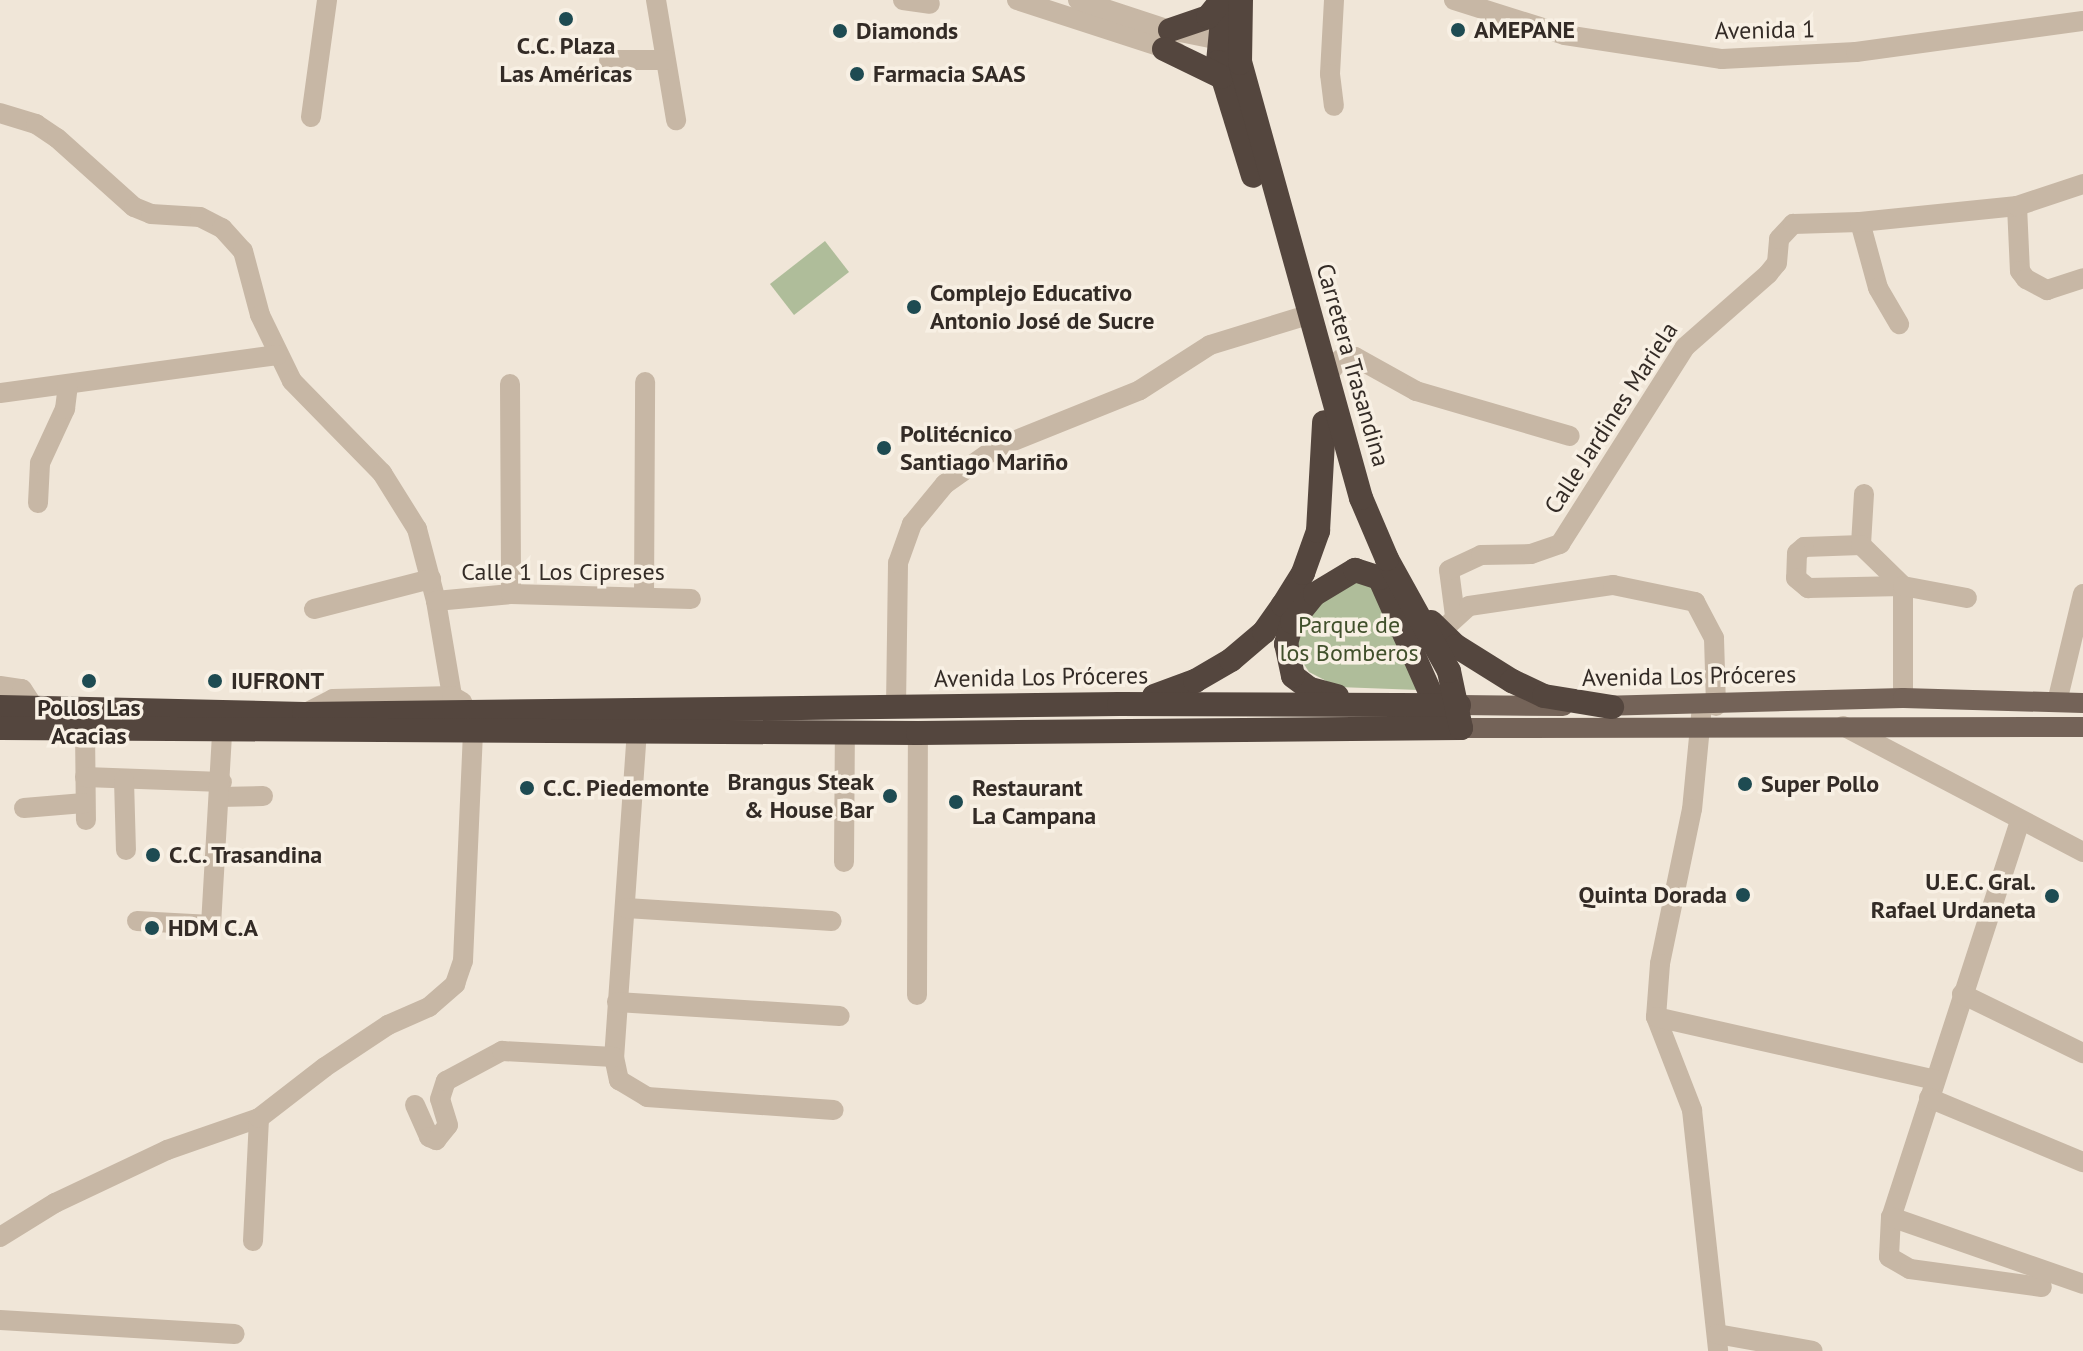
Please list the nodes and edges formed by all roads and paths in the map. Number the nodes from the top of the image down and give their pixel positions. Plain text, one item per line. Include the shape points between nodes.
1 (327, 0) edge
2 (656, 0) edge
3 (903, 0) edge
4 (1017, 0) edge
5 (1078, 0) edge
6 (1223, 0) edge
7 (1241, 0) edge
8 (1334, 0) edge
9 (1454, 0) edge
10 (2080, 0) edge
11 (930, 4) dead end
12 (2083, 21) edge
13 (1167, 40) junction
14 (1227, 57) junction
15 (609, 60) dead end
16 (665, 60) junction
17 (1334, 106) dead end
18 (0, 113) edge
19 (311, 117) dead end
20 (676, 120) dead end
21 (2083, 184) edge
22 (2017, 206) junction
23 (1860, 222) junction
24 (2083, 278) edge
25 (1304, 316) junction
26 (1899, 324) dead end
27 (277, 355) junction
28 (1327, 375) junction
29 (645, 382) dead end
30 (510, 384) dead end
31 (68, 385) junction
32 (0, 393) edge
33 (1324, 422) junction
34 (1570, 436) dead end
35 (1864, 494) dead end
36 (38, 503) dead end
37 (1861, 545) junction
38 (1380, 578) junction
39 (431, 579) junction
40 (1903, 586) junction
41 (511, 594) junction
42 (2083, 594) edge
43 (644, 597) junction
44 (1407, 598) junction
45 (1967, 598) dead end
46 (691, 599) dead end
47 (436, 601) junction
48 (314, 609) dead end
49 (1448, 625) junction
50 (0, 686) edge
51 (452, 696) junction
52 (1903, 698) junction
53 (2057, 702) junction
54 (1363, 703) junction
55 (2083, 703) edge
56 (1119, 704) junction
57 (33, 706) junction
58 (1709, 706) junction
59 (0, 707) edge
60 (896, 707) junction
61 (1612, 707) junction
62 (304, 714) junction
63 (1451, 717) junction
64 (474, 720) junction
65 (1843, 726) junction
66 (2083, 727) edge
67 (0, 728) edge
68 (1702, 728) junction
69 (85, 729) junction
70 (637, 730) junction
71 (222, 732) junction
72 (845, 732) junction
73 (918, 733) junction
74 (85, 777) junction
75 (124, 780) junction
76 (220, 790) junction
77 (263, 796) dead end
78 (24, 808) dead end
79 (2020, 821) junction
80 (126, 850) dead end
81 (2083, 852) edge
82 (844, 862) dead end
83 (626, 908) junction
84 (137, 921) dead end
85 (832, 921) dead end
86 (1962, 994) junction
87 (917, 995) dead end
88 (617, 1002) junction
89 (840, 1016) dead end
90 (1656, 1017) junction
91 (2083, 1053) edge
92 (614, 1057) junction
93 (1932, 1089) junction
94 (415, 1105) dead end
95 (834, 1110) dead end
96 (259, 1118) junction
97 (2083, 1162) edge
98 (1891, 1217) junction
99 (0, 1237) edge
100 (253, 1241) dead end
101 (2083, 1284) edge
102 (2042, 1287) dead end
103 (0, 1320) edge
104 (235, 1334) dead end
105 (1717, 1342) edge
106 (1813, 1351) edge

1 - 19 street
2 - 16 street
3 - 11 street
4 - 13 street
5 - 13 street
6 - 13 highway via 1208,17
6 - 14 highway, Carretera Trasandina
7 - 14 highway, Carretera Trasandina
8 - 17 street
9 - 12 street, Avenida 1 via 1578,39 1722,59 1856,52
10 - 12 street
13 - 14 highway
13 - 14 street
14 - 25 highway, Carretera Trasandina
15 - 16 street
16 - 20 street
18 - 27 street via 36,124 57,138 134,207 151,214 200,217 222,228 243,251
21 - 22 street, Calle Jardines Mariela
22 - 23 street, Calle Jardines Mariela
22 - 24 street via 2020,271 2026,279 2047,290
23 - 26 street via 1878,288
23 - 49 street, Calle Jardines Mariela via 1806,220 1785,229 1777,263 1685,347 1560,544 1531,554 1459,561 1449,570
25 - 28 highway, Carretera Trasandina
25 - 33 highway, Carretera Trasandina
25 - 60 street via 1210,345 1140,390 996,448 945,484 912,524 898,563
27 - 31 street
27 - 39 street via 304,397 402,498
28 - 34 street via 1341,359 1355,357 1416,391
28 - 44 highway, Carretera Trasandina via 1361,498
29 - 43 street
30 - 41 street
31 - 32 street
31 - 36 street via 65,409 40,463
33 - 38 highway, Carretera Trasandina
33 - 56 highway via 1318,531 1303,573 1270,623 1231,660 1195,681
35 - 37 street
37 - 40 street
37 - 40 street via 1804,547 1797,553 1796,578 1808,588
38 - 54 highway via 1355,570 1315,594 1292,622 1286,644 1293,676 1310,689
38 - 63 highway, Carretera Trasandina
39 - 47 street
39 - 48 street
40 - 45 street
40 - 52 street
41 - 43 street, Calle 1 Los Cipreses
41 - 47 street, Calle 1 Los Cipreses
42 - 53 street
43 - 46 street, Calle 1 Los Cipreses
44 - 49 highway
44 - 63 highway, Carretera Trasandina via 1449,671
47 - 51 street
49 - 58 street via 1469,606 1613,585 1695,602 1714,638
49 - 61 highway via 1480,662 1544,696
50 - 57 street via 22,689
51 - 62 street via 333,699
51 - 64 street
52 - 53 main road, Avenida Los Próceres
52 - 58 main road, Avenida Los Próceres
53 - 55 main road, Avenida Los Próceres
54 - 56 highway, Avenida Los Próceres
54 - 63 highway, Avenida Los Próceres
56 - 60 highway, Avenida Los Próceres
57 - 59 highway, Avenida Los Próceres
57 - 62 highway, Avenida Los Próceres
58 - 61 main road, Avenida Los Próceres
58 - 68 street
60 - 64 highway, Avenida Los Próceres
61 - 63 main road, Avenida Los Próceres
62 - 64 highway, Avenida Los Próceres
63 - 68 main road, Avenida Los Próceres
63 - 73 highway, Avenida Los Próceres
64 - 70 highway, Avenida Los Próceres
64 - 71 highway, Avenida Los Próceres
64 - 96 street via 463,961 455,984 429,1007 388,1025 325,1067
65 - 66 main road, Avenida Los Próceres
65 - 68 main road, Avenida Los Próceres
65 - 79 street
67 - 69 highway, Avenida Los Próceres
68 - 90 street via 1660,964
69 - 71 highway, Avenida Los Próceres
69 - 74 street
70 - 72 highway, Avenida Los Próceres
70 - 83 street
71 - 76 street
72 - 73 highway, Avenida Los Próceres
72 - 82 street
73 - 87 street
74 - 75 street
74 - 78 street via 85,812
75 - 76 street
75 - 80 street
76 - 77 street
76 - 84 street via 211,925
79 - 81 street
79 - 86 street
83 - 85 street
83 - 88 street
86 - 91 street
86 - 93 street
88 - 89 street
88 - 92 street
90 - 93 street
90 - 105 street via 1692,1110
92 - 94 street via 502,1051 446,1081 440,1099 448,1125 436,1140 429,1137
92 - 95 street via 619,1080 647,1097
93 - 97 street
93 - 98 street
96 - 99 street via 167,1150 55,1203
96 - 100 street
98 - 101 street
98 - 102 street via 1889,1257 1895,1263
103 - 104 street
105 - 106 street

